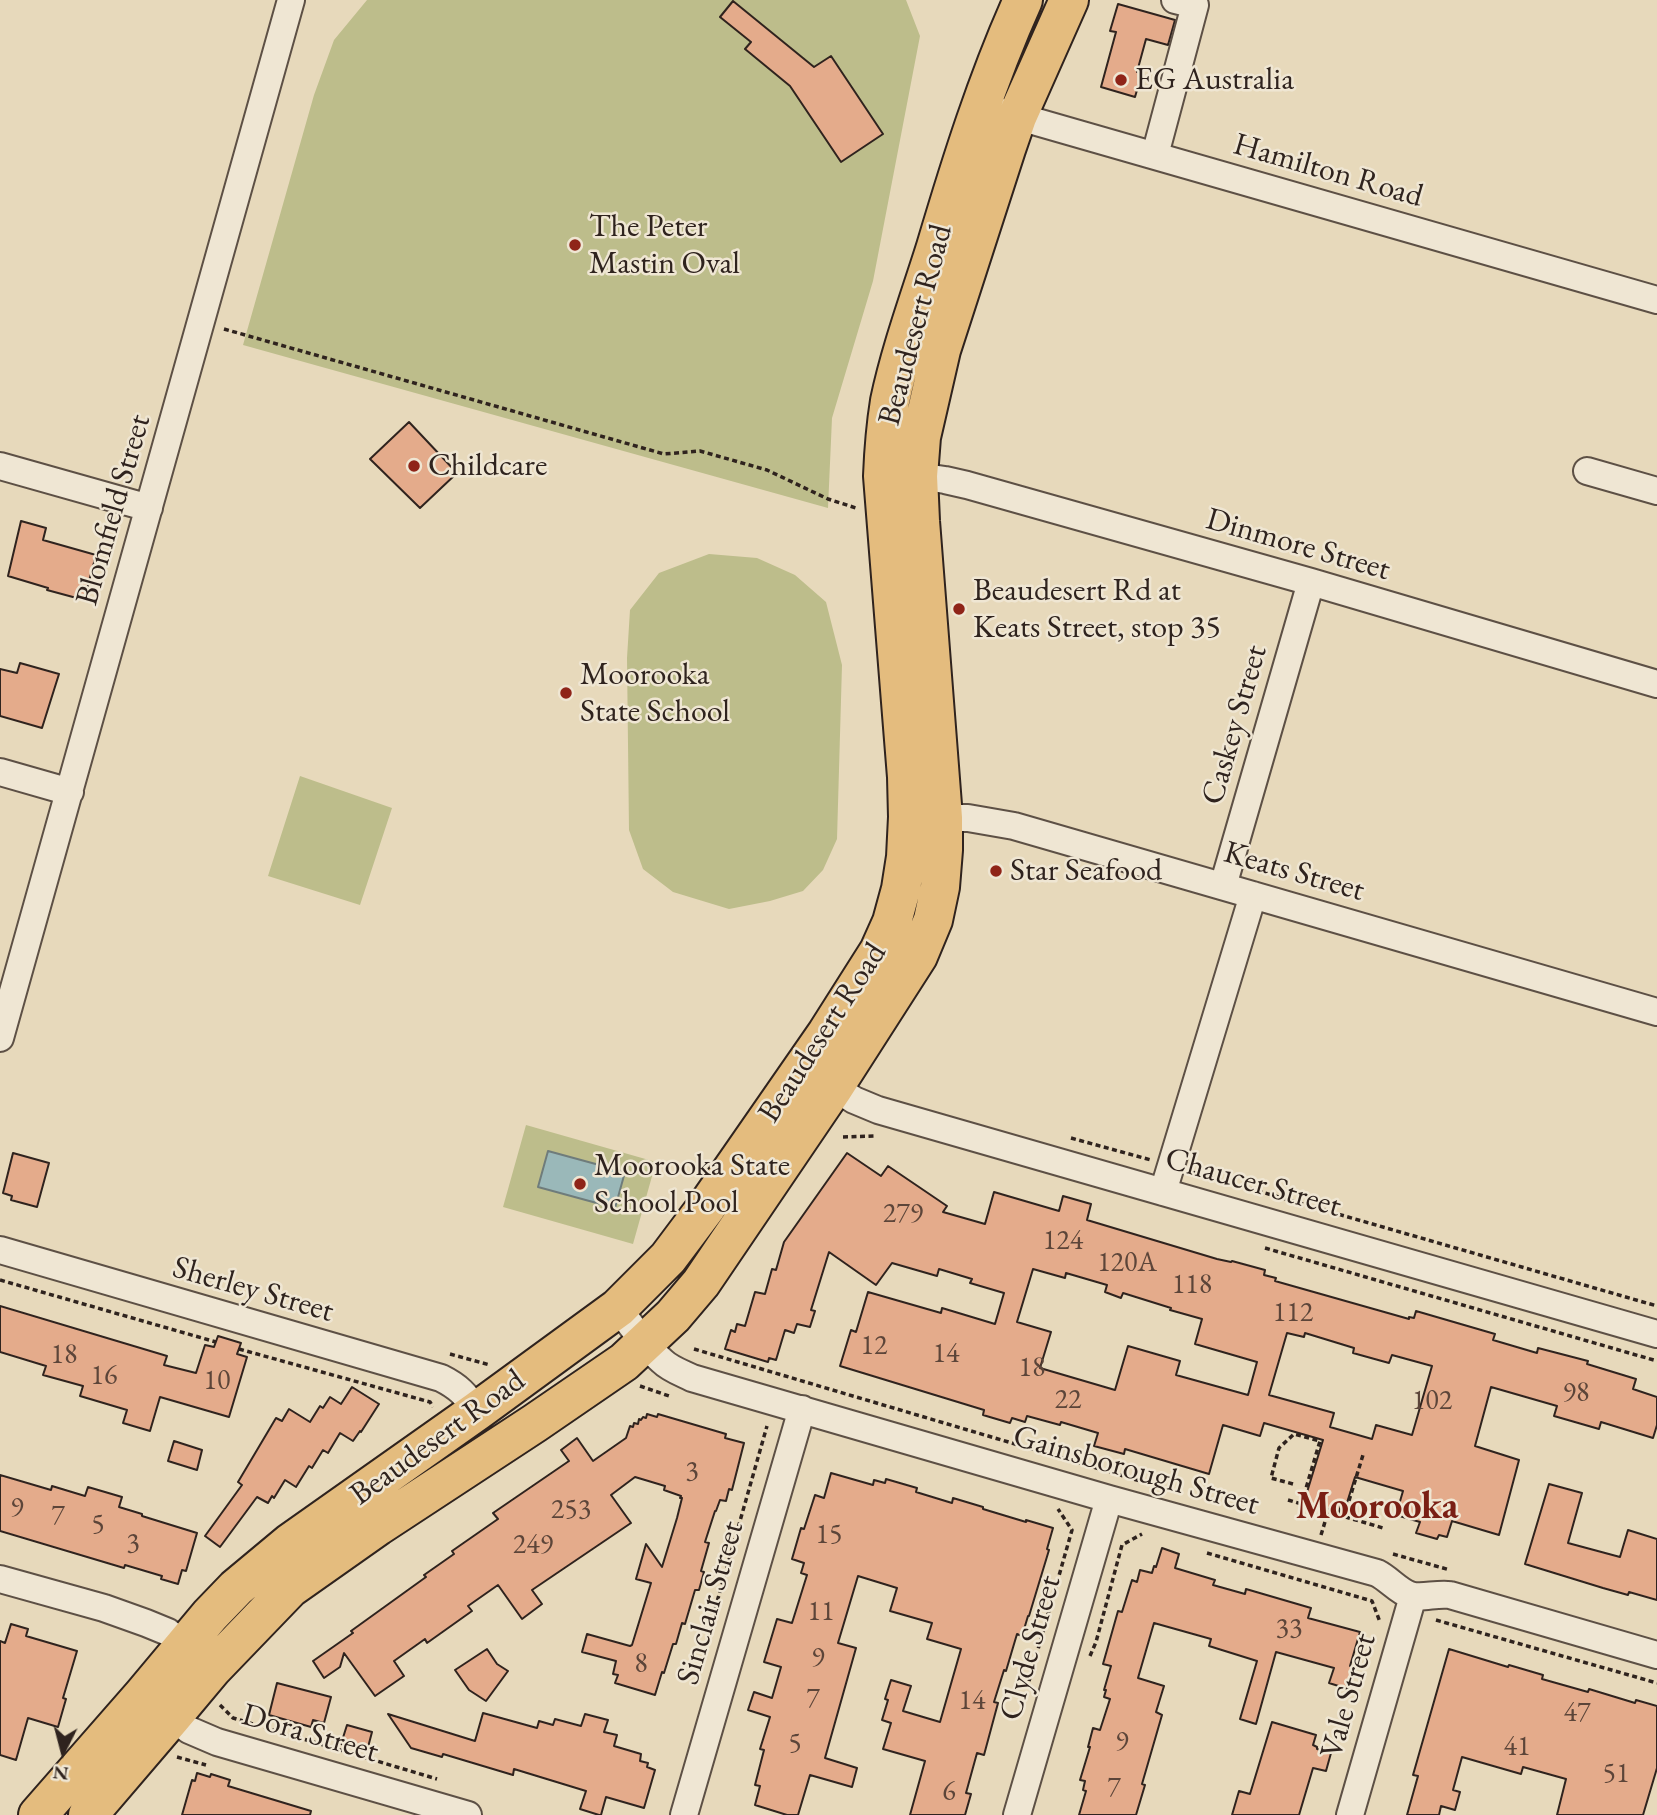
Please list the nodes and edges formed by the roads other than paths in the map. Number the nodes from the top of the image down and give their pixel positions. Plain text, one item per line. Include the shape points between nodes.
1 (291, 0) edge
2 (1023, 0) edge
3 (1069, 0) edge
4 (1175, 0) edge
5 (980, 106) junction
6 (1017, 117) junction
7 (1154, 155) junction
8 (1657, 300) edge
9 (0, 466) edge
10 (1587, 471) dead end
11 (918, 476) junction
12 (1657, 491) edge
13 (149, 508) junction
14 (1311, 582) junction
15 (1657, 684) edge
16 (0, 772) edge
17 (70, 792) junction
18 (926, 818) junction
19 (1223, 886) junction
20 (1253, 895) junction
21 (1657, 1012) edge
22 (0, 1038) edge
23 (834, 1087) junction
24 (1163, 1192) junction
25 (0, 1250) edge
26 (618, 1308) junction
27 (1657, 1334) edge
28 (645, 1343) junction
29 (802, 1409) junction
30 (477, 1410) junction
31 (1109, 1499) junction
32 (0, 1578) edge
33 (1413, 1596) junction
34 (1657, 1655) edge
35 (198, 1657) junction
36 (157, 1707) junction
37 (38, 1815) edge
38 (88, 1815) edge
39 (468, 1815) edge
40 (684, 1815) edge
41 (1017, 1815) edge
42 (1350, 1815) edge

1 - 13 street, Blomfield Street
2 - 5 highway, Beaudesert Road
3 - 6 highway, Beaudesert Road
4 - 7 street via 1195,5
5 - 6 street, Hamilton Road
5 - 18 highway, Beaudesert Road via 908,336 885,442 886,522 907,777
6 - 7 street, Hamilton Road
6 - 11 highway, Beaudesert Road via 941,350 921,437
7 - 8 street, Hamilton Road
9 - 13 street
10 - 12 street
11 - 14 street, Dinmore Street via 967,485
11 - 18 highway, Beaudesert Road
13 - 17 street, Blomfield Street
14 - 15 street, Dinmore Street
14 - 19 street, Caskey Street
16 - 17 street
17 - 22 street, Blomfield Street
18 - 19 street, Keats Street via 977,818 1014,826
18 - 23 highway, Beaudesert Road via 943,850 933,920 918,956
18 - 26 highway, Beaudesert Road via 906,857 892,922 869,970 707,1206 668,1258
19 - 20 street, Keats Street
20 - 21 street, Keats Street
20 - 24 street
23 - 24 street, Chaucer Street via 878,1110
23 - 28 highway, Beaudesert Road via 701,1283
24 - 27 street, Chaucer Street
25 - 30 street, Sherley Street via 441,1378 456,1385
26 - 28 street, Gainsborough Street
26 - 30 highway, Beaudesert Road
28 - 29 street, Gainsborough Street via 663,1362 692,1378
28 - 35 highway, Beaudesert Road via 536,1423 378,1526
29 - 31 street, Gainsborough Street
29 - 40 street, Sinclair Street
30 - 35 highway, Beaudesert Road via 290,1542 236,1588
31 - 33 street, Gainsborough Street via 1377,1573
31 - 41 street, Clyde Street
32 - 35 street via 136,1619 168,1632
33 - 34 street via 1450,1595
33 - 42 street, Vale Street
35 - 36 highway, Beaudesert Road
36 - 37 highway, Beaudesert Road
36 - 38 highway, Beaudesert Road
36 - 39 street, Dora Street via 188,1730 217,1742

